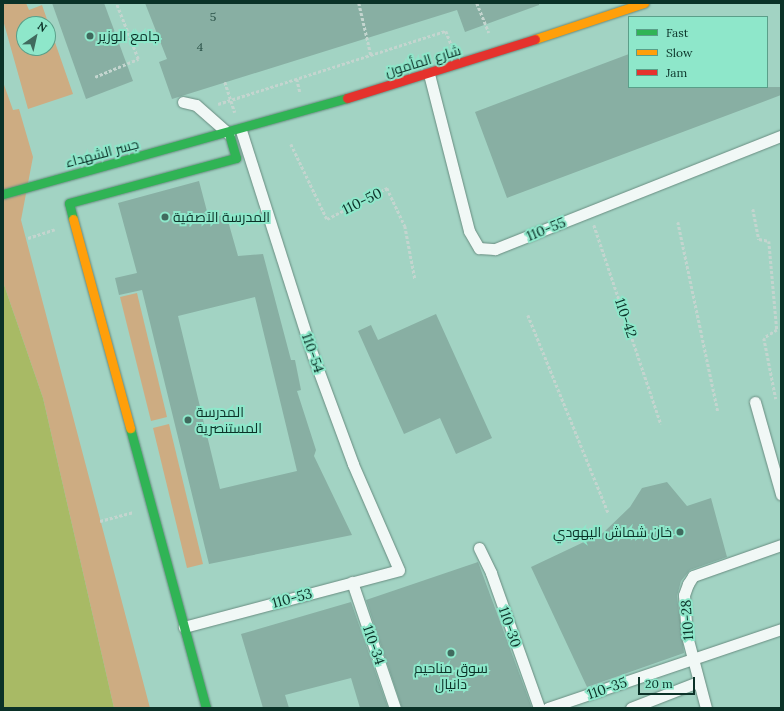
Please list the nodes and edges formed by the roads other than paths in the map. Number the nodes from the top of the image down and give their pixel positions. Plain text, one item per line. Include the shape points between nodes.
1 (644, 3) edge
2 (429, 74) junction
3 (183, 102) dead end
4 (241, 130) junction
5 (229, 134) junction
6 (781, 136) edge
7 (208, 140) joint
8 (3, 194) edge
9 (755, 402) dead end
10 (781, 494) edge
11 (781, 545) edge
12 (479, 548) dead end
13 (400, 570) joint
14 (352, 582) junction
15 (184, 627) junction
16 (781, 629) edge
17 (691, 659) junction
18 (698, 682) junction
19 (206, 708) edge
20 (395, 708) edge
21 (539, 708) edge
22 (548, 708) edge
23 (631, 708) edge
24 (706, 708) edge

1 - 2 street, شارع المأمون
2 - 4 street, شارع المأمون
2 - 6 lane, 110-55 via 469,231 479,248 495,249
3 - 5 lane via 196,105
4 - 5 street, شارع المأمون
4 - 13 lane, 110-54 via 318,371 353,464
5 - 7 street, شارع المأمون
5 - 15 street via 236,158 69,203
7 - 8 street, جسر الشهداء
9 - 10 lane
11 - 17 lane, 110-28 via 693,576 684,596
12 - 21 lane, 110-30 via 491,573
13 - 14 lane, 110-53
14 - 15 lane, 110-53
14 - 20 lane, 110-34
15 - 19 street
16 - 17 lane, 110-35
17 - 18 lane, 110-28
17 - 22 lane, 110-35
18 - 23 lane
18 - 24 lane, 110-28

